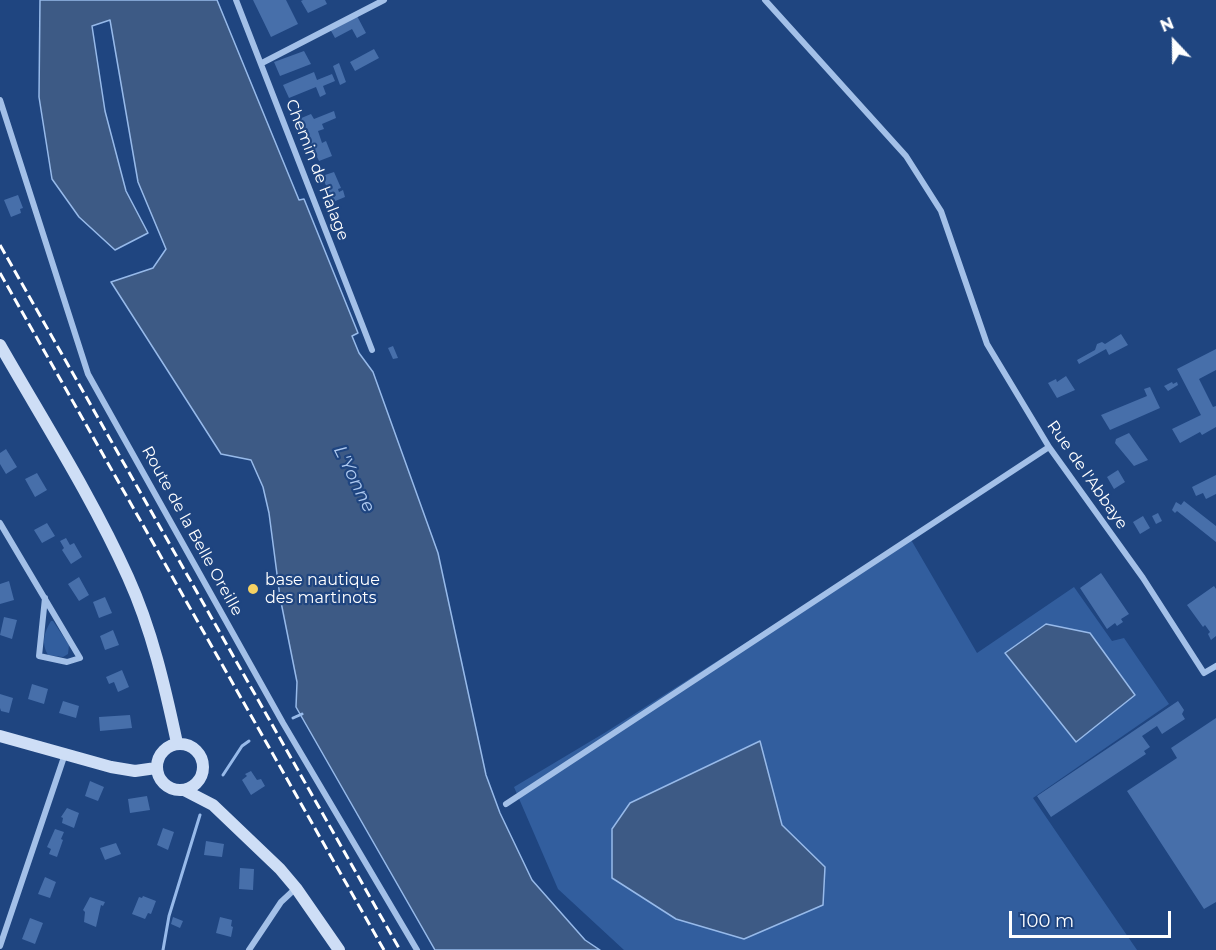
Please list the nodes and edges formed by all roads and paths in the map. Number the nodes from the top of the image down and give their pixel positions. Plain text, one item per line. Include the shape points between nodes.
1 (236, 0) edge
2 (384, 0) edge
3 (765, 0) edge
4 (262, 63) junction
5 (0, 100) edge
6 (0, 345) edge
7 (372, 350) dead end
8 (1048, 447) junction
9 (0, 523) edge
10 (3, 533) edge
11 (45, 598) junction
12 (1216, 666) edge
13 (0, 736) edge
14 (177, 743) junction
15 (65, 753) junction
16 (156, 768) junction
17 (201, 775) junction
18 (184, 790) junction
19 (506, 804) dead end
20 (213, 805) junction
21 (296, 888) junction
22 (0, 946) edge
23 (249, 950) edge
24 (339, 950) edge
25 (417, 950) edge

1 - 4 street, Chemin de Halage
2 - 4 street
3 - 8 street, Rue de l'Abbaye via 906,156 941,211 987,344
4 - 7 street, Chemin de Halage
5 - 25 street, Route de la Belle Oreille via 88,374 278,715
6 - 14 main road via 128,577 156,651
8 - 12 street, Rue de l'Abbaye via 1143,578 1204,673
8 - 19 street
9 - 10 street
10 - 11 street
11 - 11 street via 39,656 67,662 80,658
13 - 15 main road
14 - 16 main road via 164,749
14 - 17 main road via 198,752 203,764
15 - 16 main road via 135,771
15 - 22 street
16 - 18 main road via 162,783
17 - 18 main road via 198,782
17 - 20 main road
18 - 20 main road
20 - 21 main road
21 - 23 street via 281,902
21 - 24 main road

